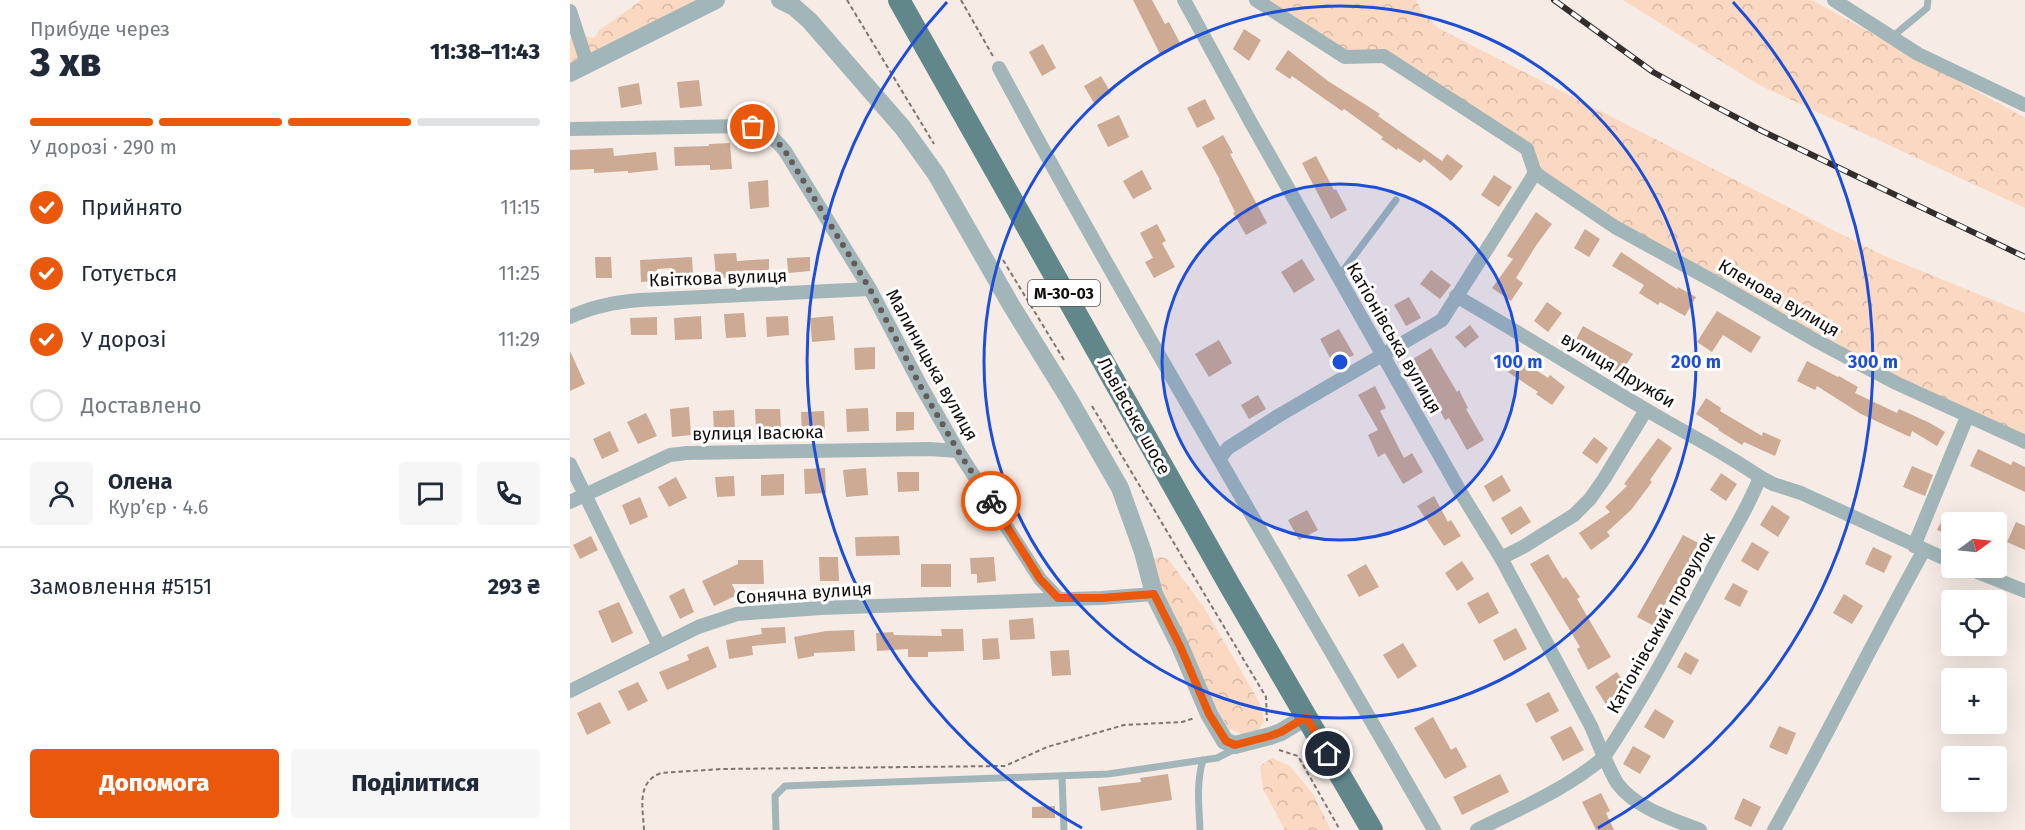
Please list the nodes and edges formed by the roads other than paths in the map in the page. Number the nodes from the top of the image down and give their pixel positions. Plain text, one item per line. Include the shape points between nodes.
1 (716, 0) edge
2 (780, 0) edge
3 (794, 0) edge
4 (899, 0) edge
5 (1256, 0) edge
6 (1834, 0) edge
7 (1928, 0) edge
8 (1185, 2) edge
9 (570, 11) edge
10 (809, 20) junction
11 (573, 31) edge
12 (1892, 37) junction
13 (587, 63) junction
14 (999, 68) road end
15 (570, 73) edge
16 (2025, 105) edge
17 (570, 129) edge
18 (1535, 173) junction
19 (1396, 200) dead end
20 (1338, 276) junction
21 (870, 289) junction
22 (1456, 296) junction
23 (570, 317) edge
24 (1383, 354) junction
25 (1646, 410) junction
26 (1966, 417) junction
27 (2025, 442) edge
28 (958, 451) junction
29 (1220, 458) junction
30 (570, 464) edge
31 (1760, 477) junction
32 (585, 495) junction
33 (570, 502) edge
34 (1919, 548) junction
35 (1941, 557) edge
36 (1501, 558) junction
37 (1992, 578) edge
38 (2025, 591) edge
39 (1154, 594) junction
40 (1058, 598) junction
41 (659, 646) junction
42 (570, 691) edge
43 (1306, 717) junction
44 (1223, 749) junction
45 (1604, 757) junction
46 (1203, 760) junction
47 (1062, 777) junction
48 (776, 830) edge
49 (1064, 830) edge
50 (1200, 830) edge
51 (1372, 830) edge
52 (1434, 830) edge
53 (1477, 830) edge
54 (1700, 830) edge
55 (1774, 830) edge

1 - 13 street
2 - 10 street
3 - 10 lane
4 - 43 main road, Львівське шосе / М-30-03
5 - 18 street via 1345,57 1384,56 1527,149
6 - 12 street
7 - 12 lane via 1927,8
8 - 20 street, Катіонівська вулиця
9 - 11 street
10 - 39 street via 903,128 936,174 1119,488
11 - 13 street
12 - 16 street via 1918,54
13 - 15 street
14 - 29 street
17 - 21 street, Малиницька вулиця via 747,126 775,139
18 - 22 street
18 - 26 street, Кленова вулиця via 1615,228 1813,339
19 - 20 lane
20 - 24 street, Катіонівська вулиця
21 - 23 street, Квіткова вулиця via 640,300 598,306
21 - 28 street, Малиницька вулиця
22 - 24 street via 1442,320
22 - 25 street, вулиця Дружби
24 - 29 street via 1248,435
24 - 36 street, Катіонівська вулиця
25 - 31 street, вулиця Дружби
25 - 36 street via 1590,499 1574,515
26 - 27 street, Кленова вулиця
26 - 34 street
28 - 32 street, вулиця Івасюка via 814,449 670,455
28 - 40 street, Малиницька вулиця via 1040,579
29 - 52 street
30 - 32 street
31 - 34 street, вулиця Дружби
31 - 45 street, Катіонівський провулок via 1642,698
32 - 33 street, вулиця Івасюка
32 - 41 street
34 - 35 street, вулиця Дружби
34 - 55 street via 1813,762
36 - 45 street, Катіонівська вулиця
37 - 38 street
39 - 40 street, Сонячна вулиця
39 - 44 street
40 - 41 street, Сонячна вулиця via 736,614
41 - 42 street, Сонячна вулиця
43 - 44 street via 1281,732
43 - 51 main road, Львівське шосе / М-30-03
44 - 46 lane
45 - 53 street, Катіонівський провулок via 1568,783
45 - 54 street, Катіонівська вулиця via 1617,783 1630,796
46 - 47 lane
46 - 50 lane via 1198,789
47 - 48 lane via 785,786 775,795
47 - 49 lane

